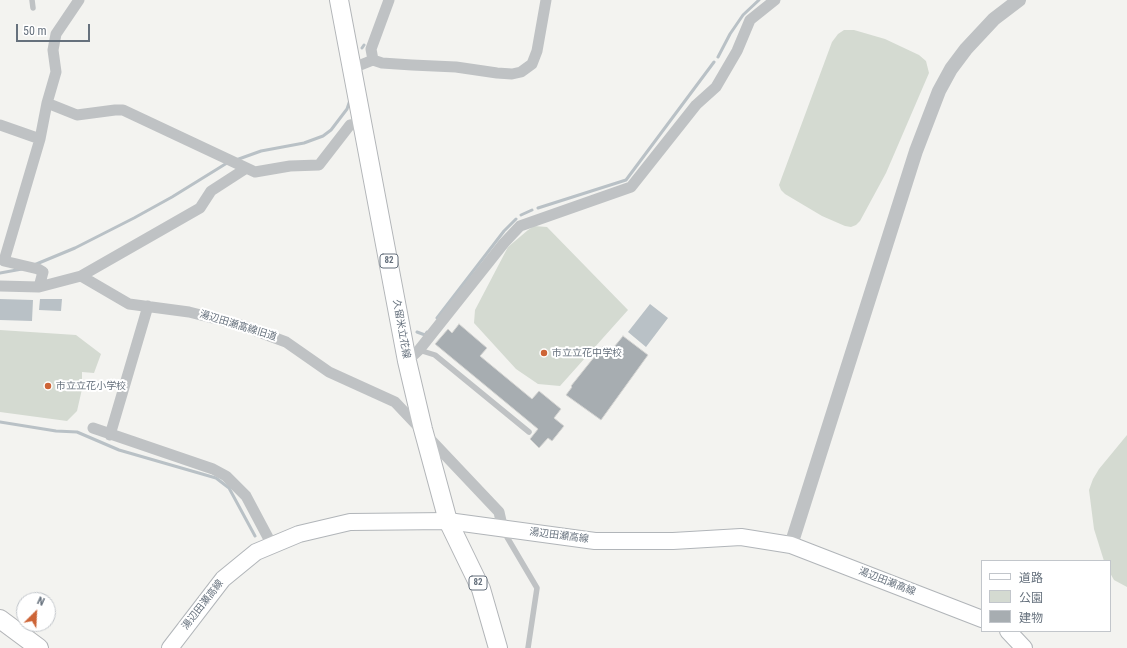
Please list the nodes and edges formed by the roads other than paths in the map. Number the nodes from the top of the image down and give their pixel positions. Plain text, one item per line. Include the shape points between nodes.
1 (32, 0) edge
2 (79, 0) edge
3 (339, 0) edge
4 (388, 0) edge
5 (546, 0) edge
6 (775, 0) edge
7 (1019, 0) edge
8 (33, 8) dead end
9 (373, 60) junction
10 (353, 68) junction
11 (47, 104) junction
12 (364, 123) junction
13 (0, 125) edge
14 (40, 139) junction
15 (245, 169) junction
16 (81, 276) junction
17 (0, 286) edge
18 (39, 287) junction
19 (148, 306) junction
20 (413, 355) junction
21 (93, 428) dead end
22 (423, 429) junction
23 (529, 432) dead end
24 (110, 435) junction
25 (448, 521) junction
26 (503, 530) junction
27 (791, 544) junction
28 (272, 545) junction
29 (981, 618) edge
30 (0, 619) edge
31 (1009, 632) edge
32 (39, 648) edge
33 (170, 648) edge
34 (498, 648) edge
35 (528, 648) edge
36 (1024, 648) edge

1 - 8 lane
2 - 11 street via 56,34 53,50 56,72
3 - 10 main road, 久留米立花線 / 82
4 - 9 street via 371,49
5 - 9 street via 532,64 521,72 497,73 456,67 382,63
6 - 20 street via 750,20 737,51 716,87 696,104 631,187 520,226
7 - 27 street via 994,19 966,49 939,91 916,151
9 - 10 street
10 - 12 main road, 久留米立花線 / 82
11 - 14 street
11 - 15 street via 77,115 123,110
12 - 15 street via 350,125 319,165 290,166 255,172
12 - 20 main road, 久留米立花線 / 82
13 - 14 street
14 - 18 street via 4,261 43,272
15 - 16 street via 211,191 200,208
16 - 18 street
16 - 19 street, 湯辺田瀬高線旧道 via 120,300 129,304
17 - 18 street
19 - 22 street, 湯辺田瀬高線旧道 via 189,312 240,325 286,342 329,372 396,402
19 - 24 street
20 - 22 main road, 久留米立花線 / 82
20 - 23 lane via 435,355
21 - 24 street
22 - 25 main road, 久留米立花線 / 82
22 - 26 street, 湯辺田瀬高線旧道 via 499,512
24 - 28 street via 213,469 226,476 246,496
25 - 26 main road, 湯辺田瀬高線
25 - 28 main road, 湯辺田瀬高線 via 350,522 299,534
25 - 34 main road, 久留米立花線 / 82 via 481,589
26 - 27 main road, 湯辺田瀬高線 via 595,541 674,541 741,536
26 - 35 lane via 537,588
27 - 29 main road, 湯辺田瀬高線
28 - 33 main road, 湯辺田瀬高線 via 256,552 223,579
30 - 32 main road
31 - 36 main road

